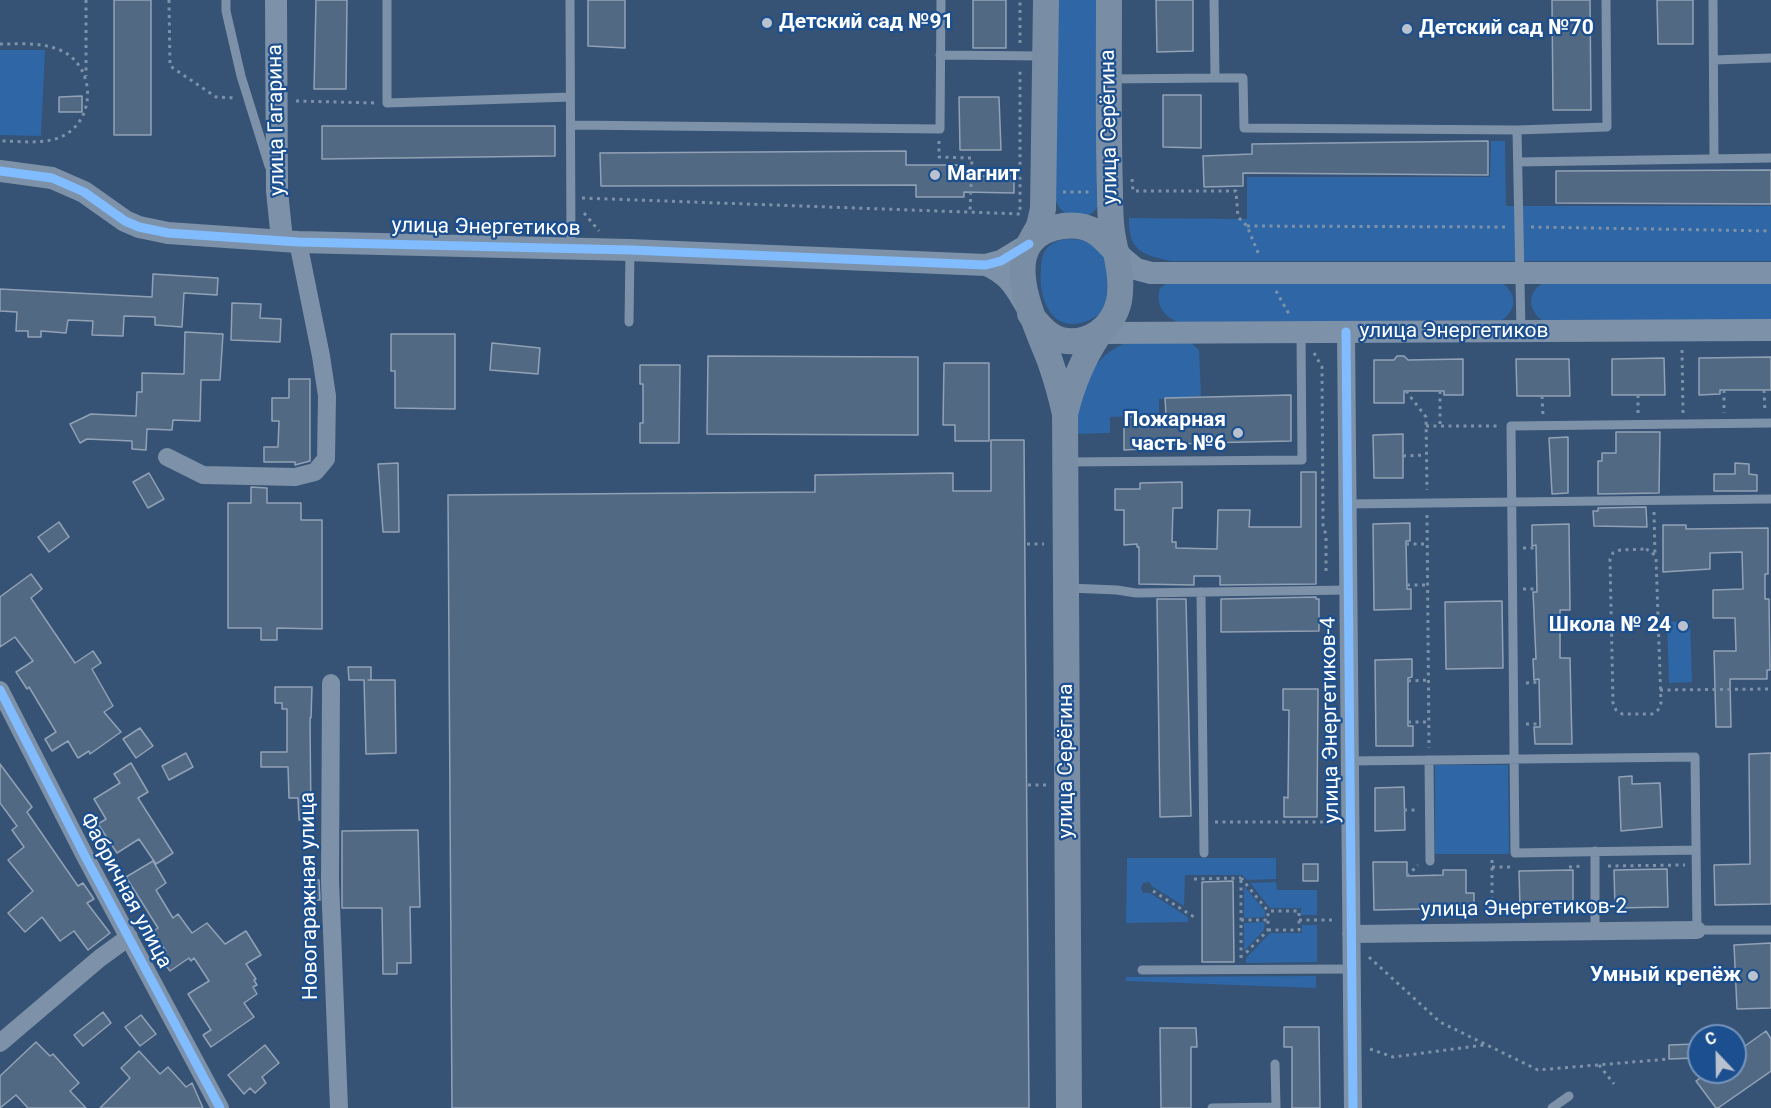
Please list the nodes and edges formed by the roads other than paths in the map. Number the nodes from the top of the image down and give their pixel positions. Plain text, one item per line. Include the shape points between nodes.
1 (226, 0) edge
2 (276, 0) edge
3 (387, 0) edge
4 (570, 0) edge
5 (941, 0) edge
6 (1046, 0) edge
7 (1109, 0) edge
8 (1214, 0) edge
9 (1606, 0) edge
10 (1713, 0) edge
11 (940, 55) junction
12 (1047, 56) junction
13 (1771, 58) edge
14 (1714, 60) junction
15 (1215, 78) junction
16 (1109, 79) junction
17 (570, 97) junction
18 (571, 125) junction
19 (1517, 130) junction
20 (1714, 157) junction
21 (1771, 158) edge
22 (1518, 162) junction
23 (0, 171) edge
24 (277, 191) junction
25 (290, 241) junction
26 (1029, 244) junction
27 (571, 248) junction
28 (622, 250) junction
29 (1117, 253) junction
30 (986, 266) junction
31 (1520, 273) junction
32 (1771, 273) edge
33 (1030, 314) junction
34 (629, 322) dead end
35 (1771, 330) edge
36 (1521, 331) junction
37 (1346, 332) junction
38 (1100, 333) junction
39 (1302, 334) junction
40 (1065, 414) junction
41 (1768, 423) edge
42 (167, 457) dead end
43 (1065, 462) junction
44 (1771, 499) edge
45 (1512, 502) junction
46 (1347, 504) junction
47 (1066, 588) junction
48 (1348, 590) junction
49 (1201, 592) junction
50 (331, 683) dead end
51 (0, 690) edge
52 (1429, 760) junction
53 (1514, 760) junction
54 (1350, 761) junction
55 (1696, 850) junction
56 (1594, 851) junction
57 (1204, 853) dead end
58 (1430, 861) dead end
59 (1351, 927) junction
60 (1697, 930) junction
61 (1771, 930) edge
62 (1595, 931) junction
63 (129, 937) junction
64 (1352, 969) junction
65 (1142, 970) dead end
66 (0, 1043) edge
67 (1275, 1064) dead end
68 (1569, 1096) dead end
69 (220, 1108) edge
70 (339, 1108) edge
71 (1070, 1108) edge
72 (1212, 1108) edge
73 (1353, 1108) edge
74 (1552, 1108) edge

1 - 24 lane via 241,76
2 - 24 street, улица Гагарина
3 - 17 lane via 387,103
4 - 17 lane
5 - 11 lane
6 - 12 main road
7 - 16 main road, улица Серёгина
8 - 15 lane
9 - 19 lane via 1607,127
10 - 14 lane
11 - 12 lane
11 - 18 lane via 940,129
12 - 26 main road via 1043,209
13 - 14 lane
14 - 20 lane
15 - 16 lane
15 - 19 lane via 1243,78 1244,128
16 - 29 main road, улица Серёгина via 1110,193
17 - 18 lane
18 - 27 lane
19 - 22 lane
20 - 21 lane
20 - 22 lane
22 - 31 lane
23 - 25 street, улица Энергетиков via 52,178 84,192 139,227 168,233
24 - 25 street, улица Гагарина
25 - 27 street, улица Энергетиков
25 - 42 street via 321,356 327,396 326,459 315,472 296,477 202,475
26 - 29 main road via 1041,234 1072,225 1091,228
26 - 30 street
26 - 33 main road via 1022,276
27 - 28 street, улица Энергетиков
28 - 30 street, улица Энергетиков
28 - 34 lane
29 - 31 street via 1136,269 1151,273
29 - 38 main road via 1121,285 1118,304
30 - 33 street via 1009,279
31 - 32 street
31 - 36 lane
33 - 38 main road via 1044,331 1060,340
33 - 40 main road via 1050,361
35 - 36 street, улица Энергетиков
36 - 37 street, улица Энергетиков
37 - 39 street, улица Энергетиков
37 - 46 street, улица Энергетиков-4
38 - 39 street, улица Энергетиков
38 - 40 main road via 1087,352
39 - 43 lane via 1302,460
40 - 43 main road, улица Серёгина
41 - 45 lane via 1511,426
43 - 47 main road, улица Серёгина
44 - 45 lane
45 - 46 lane
45 - 53 lane
46 - 48 street, улица Энергетиков-4
47 - 49 lane
47 - 71 main road, улица Серёгина
48 - 49 lane
48 - 54 street, улица Энергетиков-4
49 - 57 lane
50 - 70 street, Новогаражная улица via 330,881
51 - 63 street, Фабричная улица
52 - 53 lane
52 - 54 lane
52 - 58 lane
53 - 55 lane via 1695,758
53 - 56 lane via 1515,853
54 - 59 street, улица Энергетиков-4
55 - 56 lane
55 - 60 lane
56 - 62 lane
59 - 62 street, улица Энергетиков-2
59 - 64 street, улица Энергетиков-4
60 - 61 lane
60 - 62 street, улица Энергетиков-2
63 - 66 street
63 - 69 street, Фабричная улица
64 - 65 lane
64 - 73 street, улица Энергетиков-4
67 - 72 lane via 1276,1107
68 - 74 lane

